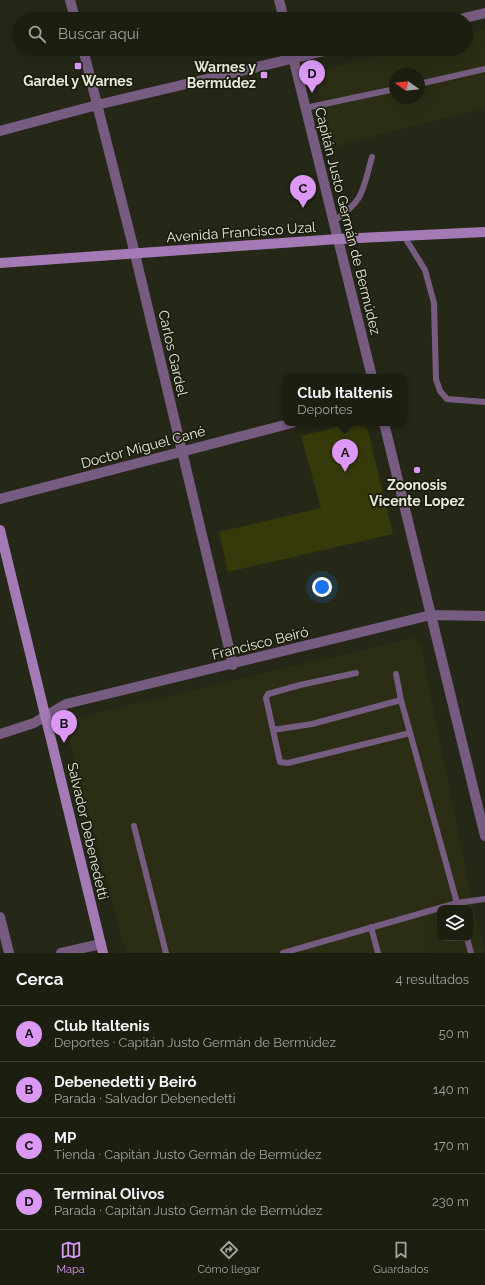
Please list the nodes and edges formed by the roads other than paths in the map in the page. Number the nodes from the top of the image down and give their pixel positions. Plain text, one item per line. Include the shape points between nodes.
1 (70, 0) edge
2 (279, 0) edge
3 (73, 12) edge
4 (282, 12) edge
5 (485, 13) edge
6 (473, 16) edge
7 (85, 56) edge
8 (284, 56) edge
9 (293, 56) edge
10 (485, 69) edge
11 (425, 83) edge
12 (389, 90) edge
13 (97, 105) junction
14 (311, 107) junction
15 (0, 131) edge
16 (372, 157) dead end
17 (334, 221) junction
18 (485, 232) edge
19 (404, 236) junction
20 (338, 239) junction
21 (135, 254) junction
22 (0, 264) edge
23 (371, 374) edge
24 (485, 402) edge
25 (283, 425) edge
26 (385, 426) edge
27 (182, 452) junction
28 (0, 499) edge
29 (0, 530) edge
30 (431, 615) junction
31 (485, 616) edge
32 (233, 665) junction
33 (356, 674) dead end
34 (396, 674) dead end
35 (401, 700) junction
36 (46, 716) junction
37 (273, 730) junction
38 (410, 733) junction
39 (0, 734) edge
40 (134, 826) dead end
41 (485, 836) edge
42 (485, 899) edge
43 (458, 905) edge
44 (462, 905) edge
45 (437, 911) edge
46 (0, 916) edge
47 (371, 927) junction
48 (468, 941) edge
49 (102, 948) edge
50 (298, 951) edge
51 (9, 953) edge
52 (61, 953) edge
53 (166, 953) edge
54 (283, 953) edge
55 (378, 953) edge
56 (471, 953) edge

1 - 3 street
2 - 4 street
5 - 6 street
7 - 13 street, Carlos Gardel
8 - 13 street
9 - 14 street, Capitán Justo Germán de Bermúdez
10 - 11 lane
12 - 14 lane
13 - 15 street
13 - 21 street, Carlos Gardel
14 - 17 street, Capitán Justo Germán de Bermúdez
16 - 17 lane via 358,202
17 - 20 street, Capitán Justo Germán de Bermúdez
18 - 19 main road, Avenida Francisco Uzal
19 - 20 main road, Avenida Francisco Uzal
19 - 24 lane via 424,270 434,303 436,379 440,390 447,399
20 - 21 main road, Avenida Francisco Uzal
20 - 23 street, Capitán Justo Germán de Bermúdez
21 - 22 main road, Avenida Francisco Uzal
21 - 27 street, Carlos Gardel
25 - 27 street, Doctor Miguel Cané
26 - 30 street
27 - 28 street, Doctor Miguel Cané
27 - 32 street, Carlos Gardel
29 - 36 main road, Salvador Debenedetti
30 - 31 street, Francisco Beiró
30 - 32 street, Francisco Beiró
30 - 41 street
32 - 36 street, Francisco Beiró via 66,704
33 - 37 lane via 268,694 266,698
34 - 35 lane
35 - 37 lane via 312,724
35 - 38 lane
36 - 39 street, Francisco Beiró via 20,729
36 - 49 main road, Salvador Debenedetti
37 - 38 lane via 280,762 283,764
38 - 43 lane
40 - 53 lane
42 - 44 lane
45 - 47 lane
46 - 51 street
47 - 50 lane
47 - 55 lane
48 - 56 lane
49 - 52 street
50 - 54 lane

